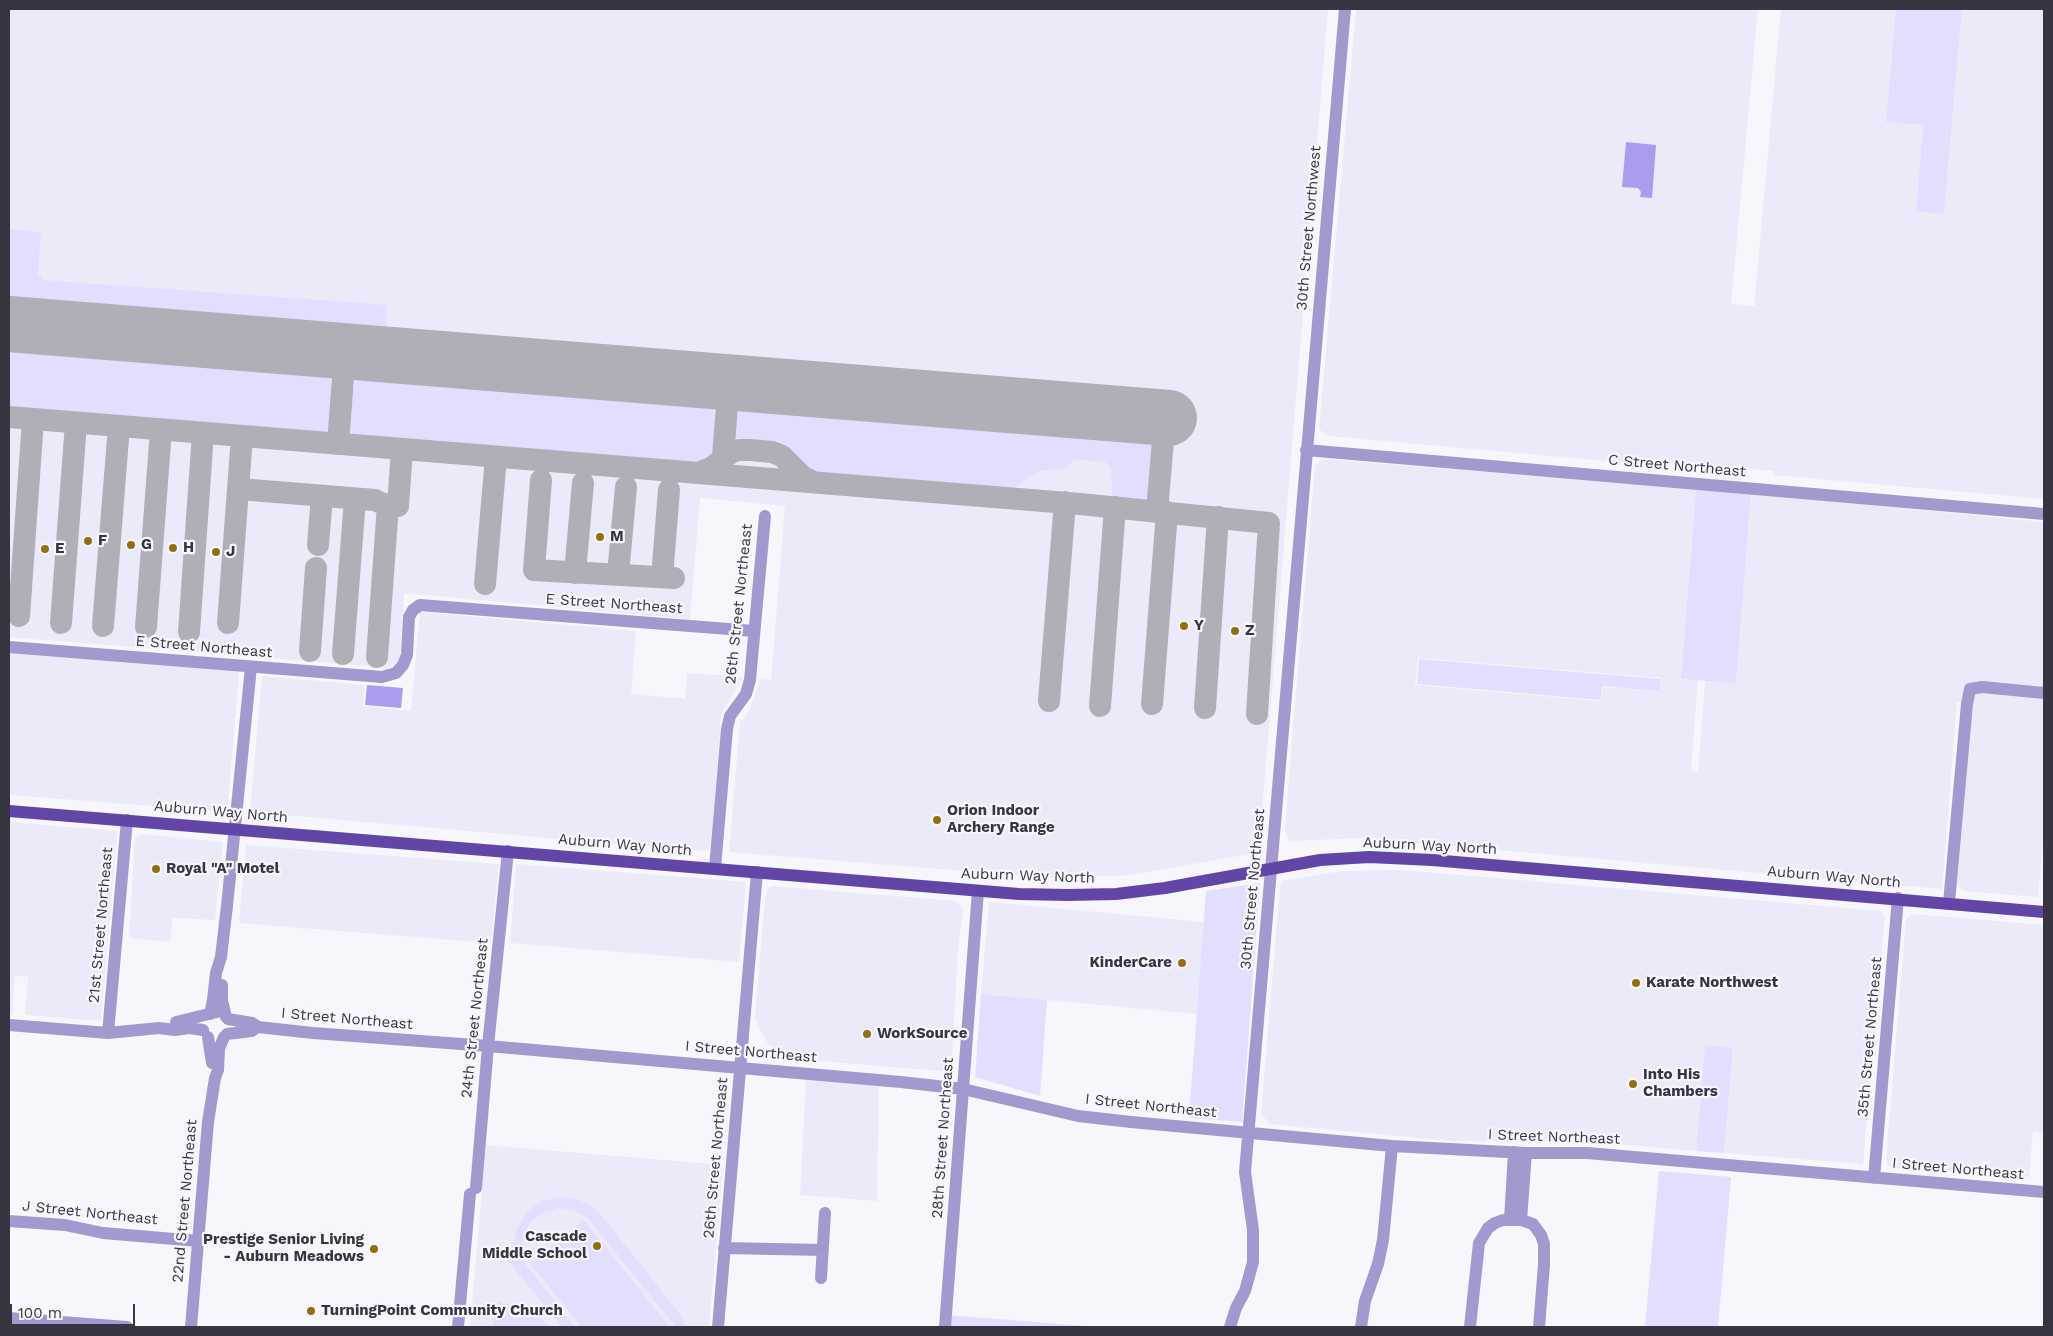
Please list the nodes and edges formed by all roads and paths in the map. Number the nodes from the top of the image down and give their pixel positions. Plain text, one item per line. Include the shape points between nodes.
1 (1345, 9) edge
2 (1306, 450) junction
3 (2044, 514) edge
4 (765, 516) dead end
5 (754, 631) junction
6 (9, 646) edge
7 (251, 667) junction
8 (2044, 693) edge
9 (9, 811) edge
10 (127, 820) junction
11 (235, 829) junction
12 (508, 851) junction
13 (715, 868) junction
14 (1271, 868) junction
15 (757, 872) junction
16 (978, 891) junction
17 (1898, 898) junction
18 (1949, 904) junction
19 (2044, 912) edge
20 (221, 957) junction
21 (208, 1015) junction
22 (227, 1018) junction
23 (9, 1025) edge
24 (258, 1027) junction
25 (160, 1028) junction
26 (108, 1032) junction
27 (206, 1034) junction
28 (226, 1035) junction
29 (488, 1046) junction
30 (739, 1068) junction
31 (215, 1078) junction
32 (963, 1089) junction
33 (1249, 1132) junction
34 (1392, 1146) junction
35 (1520, 1152) junction
36 (1874, 1178) junction
37 (2044, 1192) edge
38 (825, 1213) dead end
39 (9, 1220) edge
40 (1516, 1220) junction
41 (198, 1241) junction
42 (724, 1248) junction
43 (823, 1250) junction
44 (821, 1278) dead end
45 (9, 1318) edge
46 (126, 1327) edge
47 (191, 1327) edge
48 (458, 1327) edge
49 (718, 1327) edge
50 (945, 1327) edge
51 (1230, 1327) edge
52 (1361, 1327) edge
53 (1470, 1327) edge
54 (1539, 1327) edge

1 - 2 street, 30th Street Northwest
2 - 3 street, C Street Northeast
2 - 14 street, 30th Street Northeast
4 - 5 street, 26th Street Northeast
5 - 7 street, E Street Northeast via 427,604 413,610 407,626 406,655 396,673 368,677
5 - 13 street, 26th Street Northeast via 748,688 730,716 727,729
6 - 7 street, E Street Northeast
7 - 11 street
8 - 18 street via 1975,687 1970,690
9 - 10 main road, Auburn Way North
10 - 11 main road, Auburn Way North
10 - 26 street, 21st Street Northeast
11 - 12 main road, Auburn Way North
11 - 20 street
12 - 13 main road, Auburn Way North
12 - 29 street, 24th Street Northeast
13 - 15 main road, Auburn Way North
14 - 16 main road, Auburn Way North via 1116,894
14 - 17 main road, Auburn Way North via 1341,858 1395,858
14 - 33 street, 30th Street Northeast
15 - 16 main road, Auburn Way North
15 - 30 street, 26th Street Northeast
16 - 32 street, 28th Street Northeast
17 - 18 main road, Auburn Way North
17 - 36 street, 35th Street Northeast
18 - 19 main road, Auburn Way North
20 - 21 street
20 - 22 street via 222,1000
21 - 22 street, I Street Northeast via 219,1012
21 - 25 street, I Street Northeast
21 - 27 street via 203,1023
22 - 24 street, I Street Northeast
22 - 28 street via 230,1026
23 - 26 street, I Street Northeast
24 - 28 street, I Street Northeast
24 - 29 street, I Street Northeast
25 - 26 street, I Street Northeast
25 - 27 street, I Street Northeast via 189,1028
27 - 28 street, I Street Northeast via 216,1040
27 - 31 street, 22nd Street Northeast
28 - 31 street, 22nd Street Northeast via 219,1049
29 - 30 street, I Street Northeast
29 - 48 street, 24th Street Northeast
30 - 32 street, I Street Northeast
30 - 42 street, 26th Street Northeast
31 - 41 street, 22nd Street Northeast
32 - 33 street, I Street Northeast via 1078,1116
32 - 50 street, 28th Street Northeast
33 - 34 street, I Street Northeast
33 - 51 street, 30th Street Northeast via 1245,1172 1254,1230 1252,1262 1245,1291
34 - 35 street, I Street Northeast
34 - 52 street via 1383,1240
35 - 36 street, I Street Northeast via 1604,1154
35 - 40 street
36 - 37 street, I Street Northeast
38 - 43 street
39 - 41 street, J Street Northeast via 65,1225 103,1233
40 - 53 street via 1495,1223 1479,1243
40 - 54 street via 1533,1224 1544,1244
41 - 47 street, 22nd Street Northeast
42 - 43 street
42 - 49 street, 26th Street Northeast
43 - 44 street
45 - 46 street

